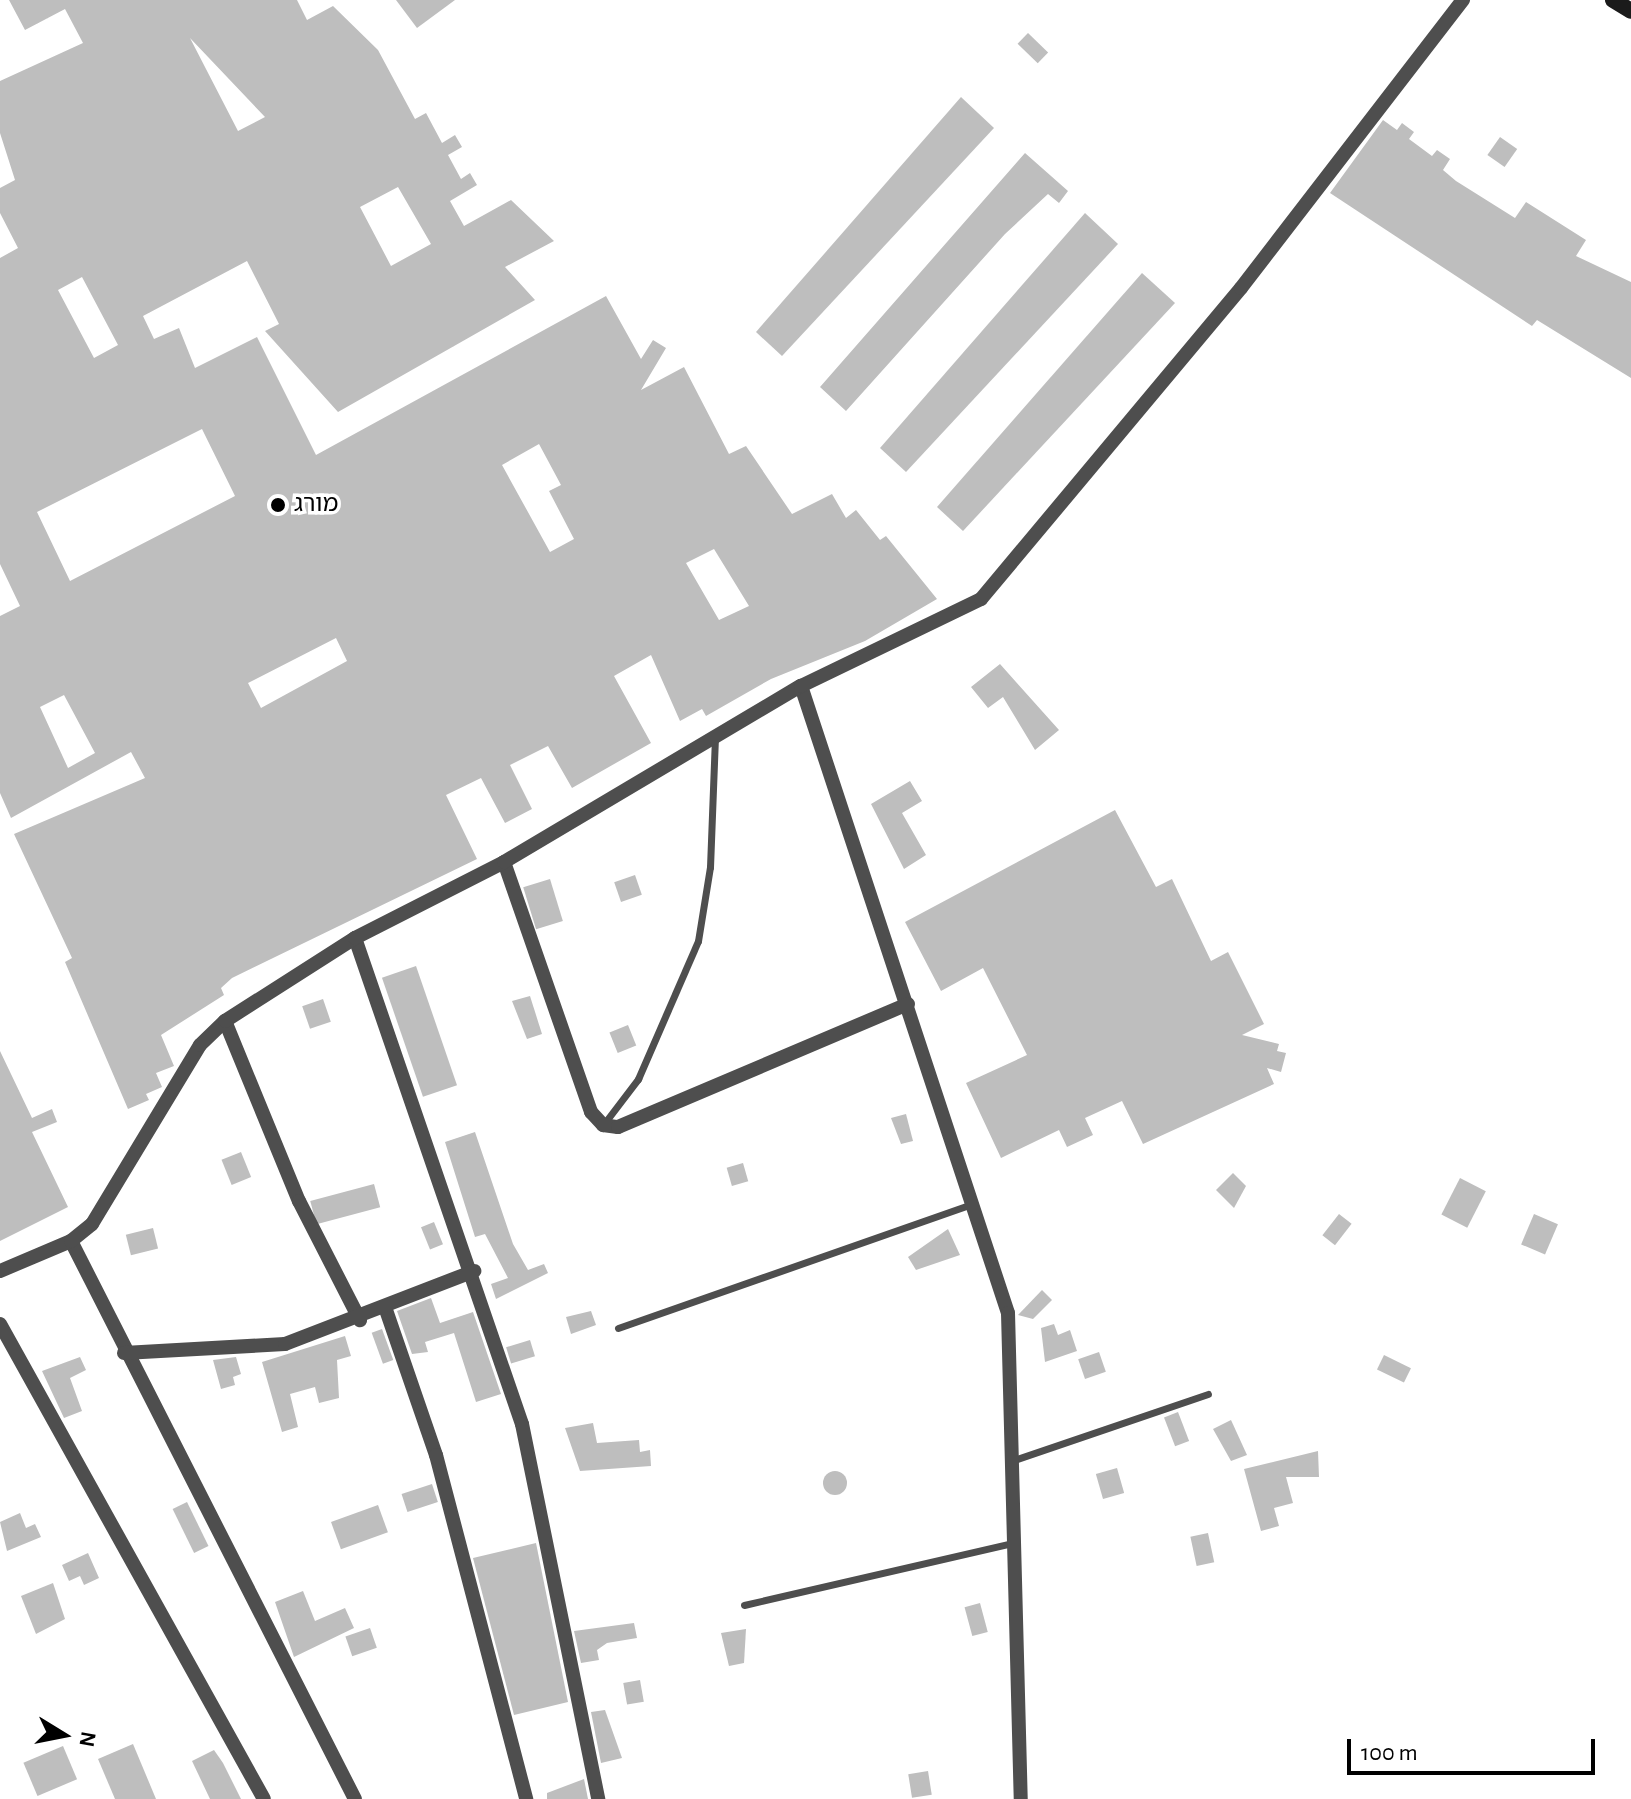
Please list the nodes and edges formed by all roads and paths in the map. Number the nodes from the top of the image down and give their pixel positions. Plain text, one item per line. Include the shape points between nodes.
1 (1463, 0) edge
2 (1613, 0) edge
3 (1631, 11) edge
4 (801, 686) junction
5 (715, 736) junction
6 (504, 862) junction
7 (355, 938) junction
8 (908, 1004) junction
9 (225, 1021) junction
10 (603, 1125) junction
11 (974, 1204) junction
12 (71, 1241) junction
13 (0, 1271) edge
14 (474, 1271) junction
15 (385, 1307) junction
16 (360, 1320) junction
17 (0, 1324) edge
18 (618, 1328) dead end
19 (124, 1353) junction
20 (1208, 1394) dead end
21 (1009, 1462) junction
22 (1012, 1543) junction
23 (744, 1605) dead end
24 (264, 1799) edge
25 (355, 1799) edge
26 (526, 1799) edge
27 (598, 1799) edge
28 (1021, 1799) edge

1 - 4 street via 1251,277 981,599
2 - 3 main road
4 - 5 street
4 - 8 street
5 - 6 street
5 - 10 lane via 710,867 698,941 638,1079
6 - 7 street
6 - 10 street via 591,1112
7 - 9 street
7 - 14 street
8 - 10 street via 618,1127
8 - 11 street
9 - 12 street via 200,1045 92,1224
9 - 16 street via 299,1201
11 - 18 lane
11 - 21 street via 1008,1313
12 - 13 street
12 - 19 street
14 - 15 street
14 - 27 street via 529,1455
15 - 16 street
15 - 26 street via 436,1455
16 - 19 street via 285,1344
17 - 24 street
19 - 25 street
20 - 21 lane
21 - 22 street
22 - 23 lane
22 - 28 street

